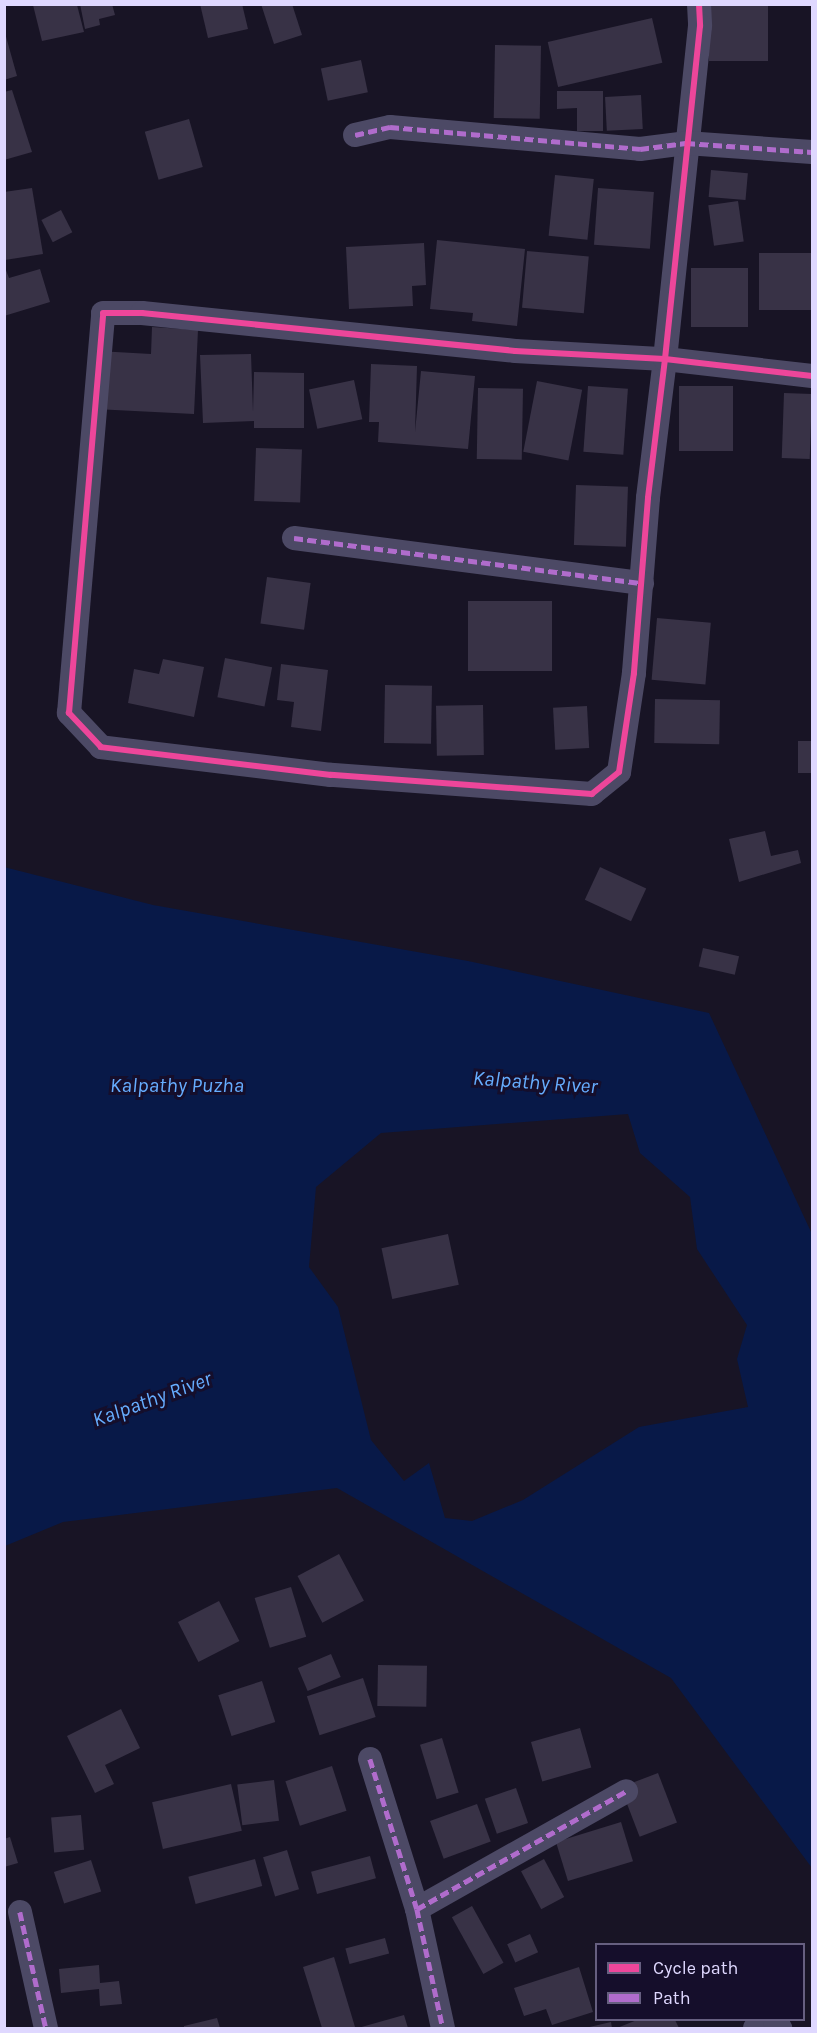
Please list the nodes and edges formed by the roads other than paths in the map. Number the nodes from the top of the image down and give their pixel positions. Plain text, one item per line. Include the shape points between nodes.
1 (699, 4) edge
2 (356, 135) dead end
3 (686, 143) junction
4 (813, 152) edge
5 (665, 359) junction
6 (813, 376) edge
7 (294, 538) dead end
8 (642, 583) junction
9 (370, 1758) dead end
10 (626, 1791) dead end
11 (417, 1909) junction
12 (20, 1912) dead end
13 (46, 2028) edge
14 (443, 2028) edge
15 (755, 2028) edge
16 (780, 2028) edge

1 - 3 street via 700,26
2 - 3 street via 390,127 640,149
3 - 4 street
3 - 5 street
5 - 6 street
5 - 8 street
5 - 8 street via 515,351 153,314 103,313 69,713 101,747 331,775 591,794 619,772
7 - 8 street
9 - 11 street
10 - 11 street
11 - 14 street
12 - 13 street
15 - 16 street via 775,2021

